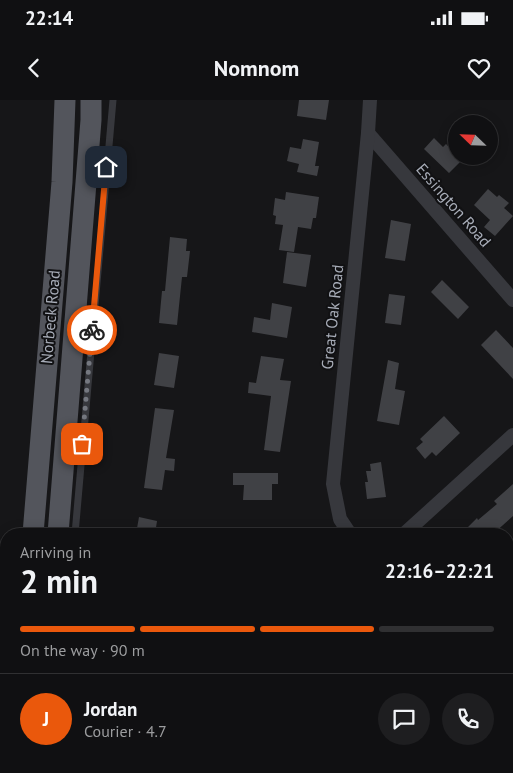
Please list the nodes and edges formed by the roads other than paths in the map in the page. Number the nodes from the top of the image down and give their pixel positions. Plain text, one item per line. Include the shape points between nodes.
1 (65, 100) edge
2 (91, 100) edge
3 (113, 100) edge
4 (370, 100) edge
5 (368, 133) junction
6 (513, 300) edge
7 (513, 435) edge
8 (33, 528) edge
9 (58, 528) edge
10 (77, 528) edge
11 (346, 528) edge
12 (411, 528) edge

1 - 8 main road, Norbeck Road via 62,182
2 - 9 main road, Norbeck Road
3 - 10 lane
4 - 5 street, Great Oak Road
5 - 6 street, Essington Road
5 - 11 street, Great Oak Road via 333,484 340,518
7 - 12 street

